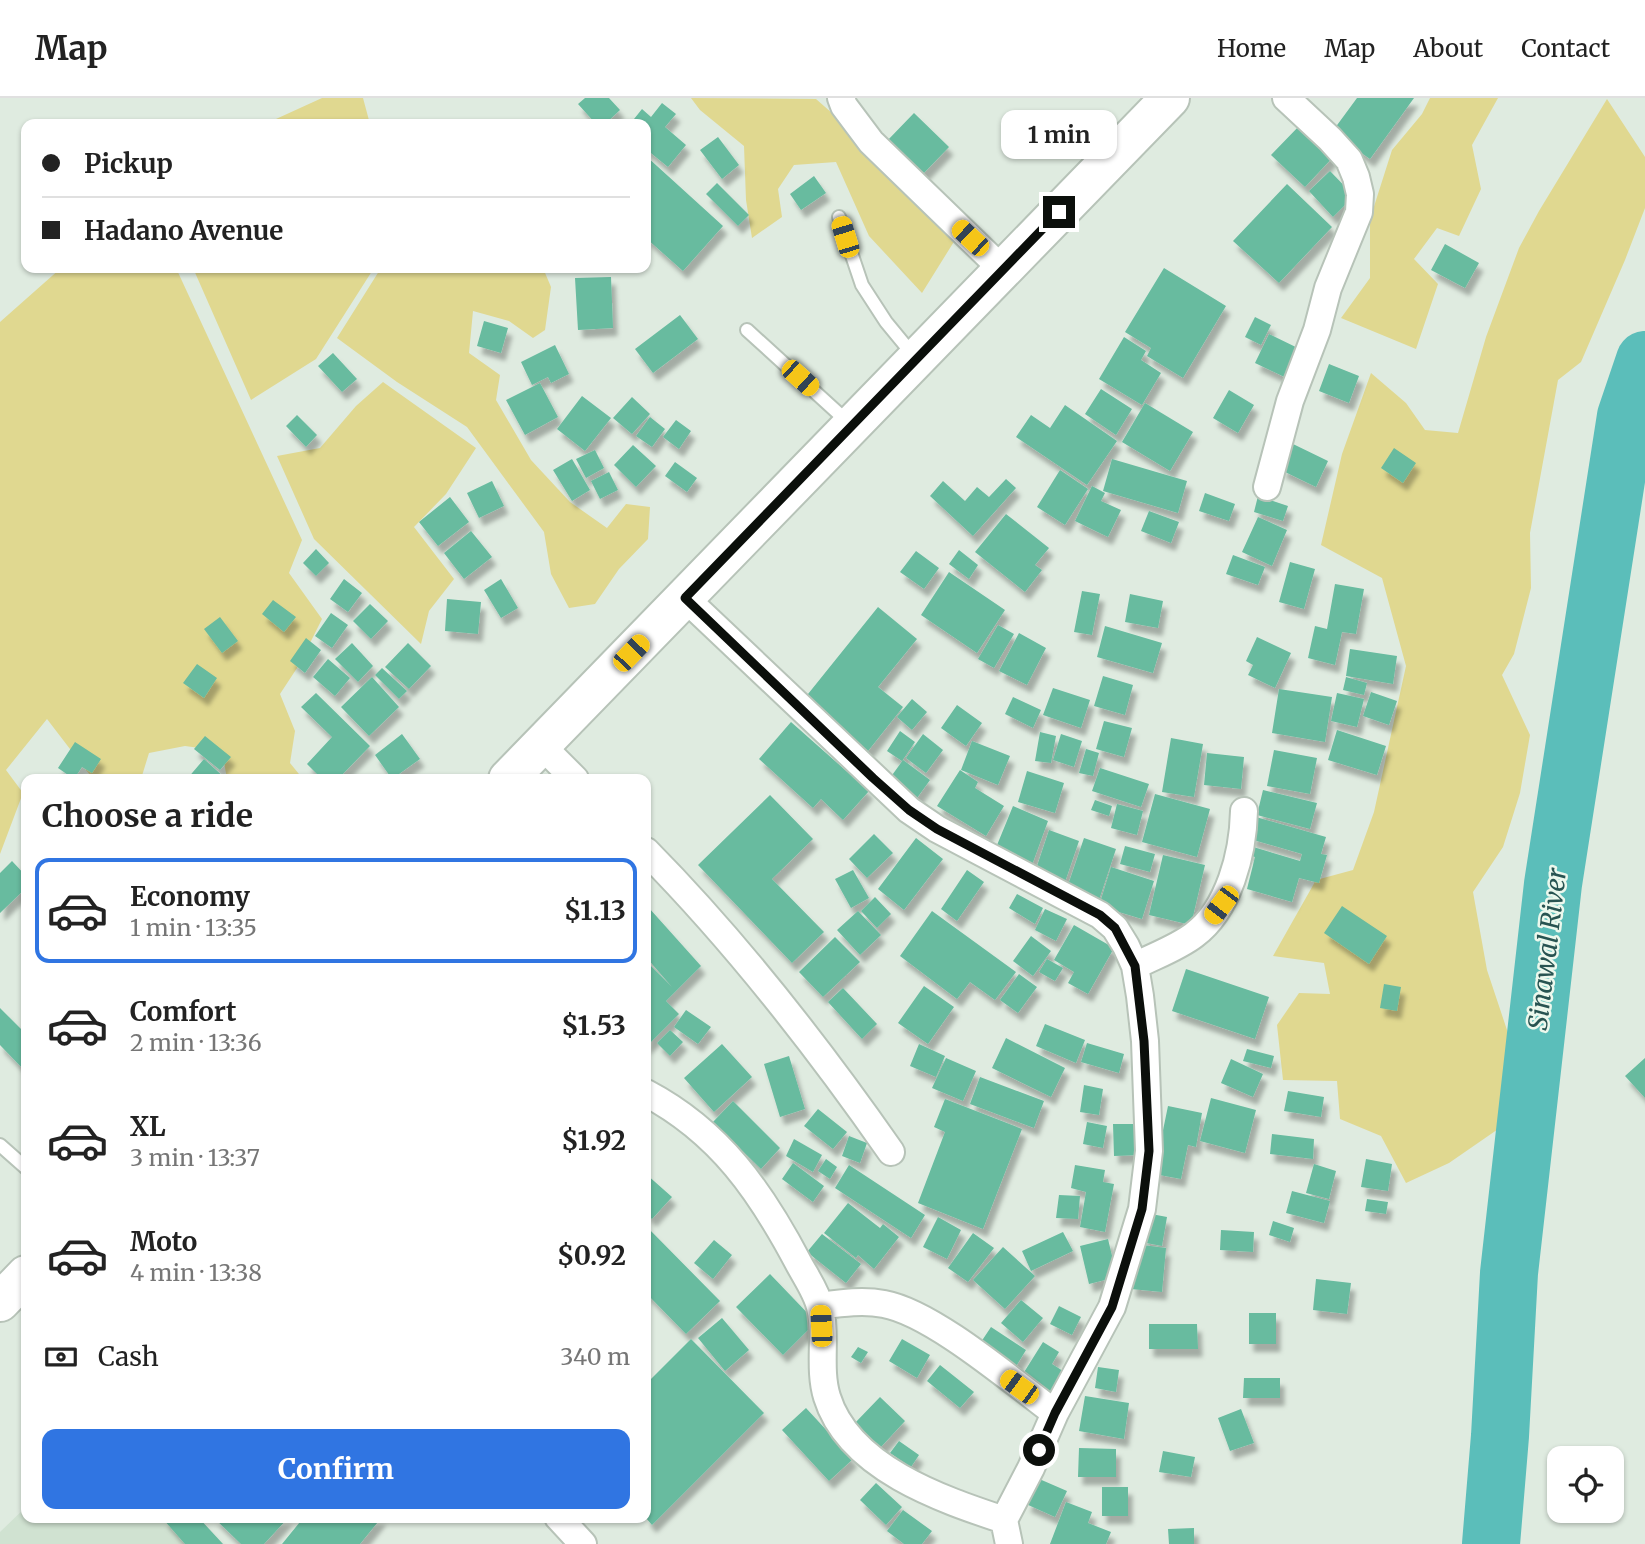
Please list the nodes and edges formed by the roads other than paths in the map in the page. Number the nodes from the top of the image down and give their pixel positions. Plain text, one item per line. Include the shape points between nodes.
1 (841, 98) edge
2 (1170, 98) edge
3 (1286, 98) edge
4 (839, 217) dead end
5 (1003, 270) junction
6 (747, 330) dead end
7 (916, 359) junction
8 (852, 426) junction
9 (1267, 487) dead end
10 (685, 598) junction
11 (541, 745) junction
12 (513, 774) edge
13 (570, 774) edge
14 (1244, 811) dead end
15 (651, 857) edge
16 (1135, 966) junction
17 (651, 1096) edge
18 (0, 1145) edge
19 (891, 1152) dead end
20 (21, 1164) edge
21 (21, 1280) edge
22 (0, 1302) edge
23 (820, 1306) junction
24 (1055, 1413) junction
25 (564, 1523) edge
26 (1006, 1532) edge
27 (583, 1544) edge

1 - 5 street via 871,142
2 - 5 main road
3 - 9 street via 1349,160 1360,194 1359,212 1290,401
4 - 7 lane via 862,285
5 - 7 main road
6 - 8 lane
7 - 8 main road
8 - 10 main road
10 - 11 main road
10 - 16 street via 909,810 1100,915 1115,928
11 - 12 main road
11 - 13 street
14 - 16 street via 1237,858 1221,905 1192,936
15 - 19 street via 774,996
16 - 24 street via 1148,1115 1142,1209 1112,1307
17 - 23 street via 683,1115 727,1153 779,1227
18 - 20 lane
21 - 22 main road
23 - 24 street via 868,1302 910,1312
23 - 26 street via 827,1397 855,1443 878,1463
24 - 26 street
25 - 27 street

